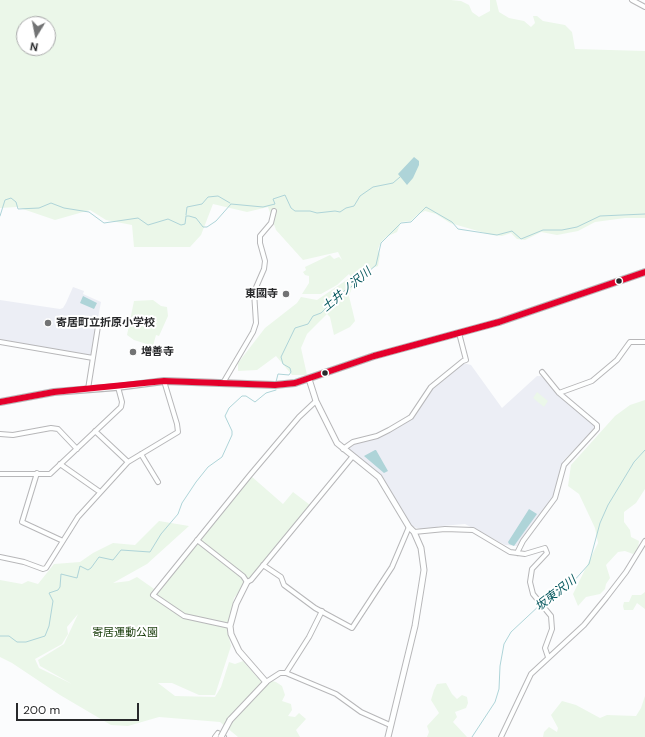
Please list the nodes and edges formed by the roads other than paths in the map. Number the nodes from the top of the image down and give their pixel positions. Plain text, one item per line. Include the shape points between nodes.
1 (632, 0) edge
2 (645, 7) edge
3 (274, 211) dead end
4 (645, 272) edge
5 (99, 320) dead end
6 (459, 333) junction
7 (0, 342) edge
8 (645, 342) edge
9 (93, 358) junction
10 (542, 372) dead end
11 (309, 379) junction
12 (164, 381) junction
13 (223, 383) junction
14 (118, 387) junction
15 (88, 389) junction
16 (559, 394) junction
17 (316, 401) junction
18 (0, 402) edge
19 (95, 431) junction
20 (0, 434) edge
21 (77, 449) junction
22 (343, 449) junction
23 (141, 454) junction
24 (353, 456) junction
25 (128, 462) junction
26 (60, 464) junction
27 (37, 473) junction
28 (0, 474) edge
29 (158, 482) dead end
30 (100, 492) junction
31 (409, 527) junction
32 (414, 532) junction
33 (196, 540) junction
34 (63, 541) junction
35 (644, 544) edge
36 (516, 553) junction
37 (0, 557) edge
38 (263, 566) junction
39 (247, 582) junction
40 (322, 611) junction
41 (230, 626) junction
42 (548, 657) junction
43 (286, 673) junction
44 (266, 682) junction
45 (390, 725) junction
46 (215, 737) edge
47 (221, 737) edge
48 (224, 737) edge
49 (388, 737) edge
50 (501, 737) edge

1 - 2 street
3 - 13 street via 271,223 260,236 265,261 254,292 256,323
4 - 6 main road via 499,322
5 - 9 street
6 - 11 main road via 374,356
6 - 22 street via 466,360 431,387 411,417 377,436 353,442
7 - 9 street
8 - 16 street via 630,342 616,360 592,381
9 - 15 street
10 - 16 street
11 - 13 main road via 285,385
11 - 17 street
12 - 13 main road
12 - 14 main road
12 - 23 street via 178,430
14 - 15 main road
14 - 19 street via 121,407
15 - 18 main road via 54,392
16 - 36 street via 597,425 597,429 564,465 555,498
17 - 22 street via 332,435
17 - 33 street via 299,417
19 - 21 street
19 - 25 street
20 - 21 street via 13,435 58,429
21 - 26 street
22 - 24 street
23 - 25 street
23 - 29 street
24 - 31 street via 379,477
24 - 38 street
25 - 30 street
26 - 27 street via 50,474
26 - 30 street
27 - 28 street
27 - 34 street via 22,522
30 - 34 street via 78,517
31 - 32 street
31 - 40 street via 392,567 352,628
32 - 36 street via 472,530
32 - 45 street via 421,548 424,570 415,626
33 - 39 street via 243,576
33 - 41 street via 153,595 184,616
34 - 37 street via 46,568
35 - 42 street via 626,572 584,625
36 - 42 street via 525,554 540,548 547,550 532,569 530,582 533,594 551,616 552,629 545,648
38 - 39 street via 257,575
38 - 40 street via 281,577 284,585
39 - 41 street via 238,599
40 - 43 street
41 - 44 street via 234,644
42 - 50 street via 531,674
43 - 44 street
43 - 45 street via 336,694 360,712
44 - 47 street, bridge via 230,720
45 - 49 street
46 - 48 street via 218,733

